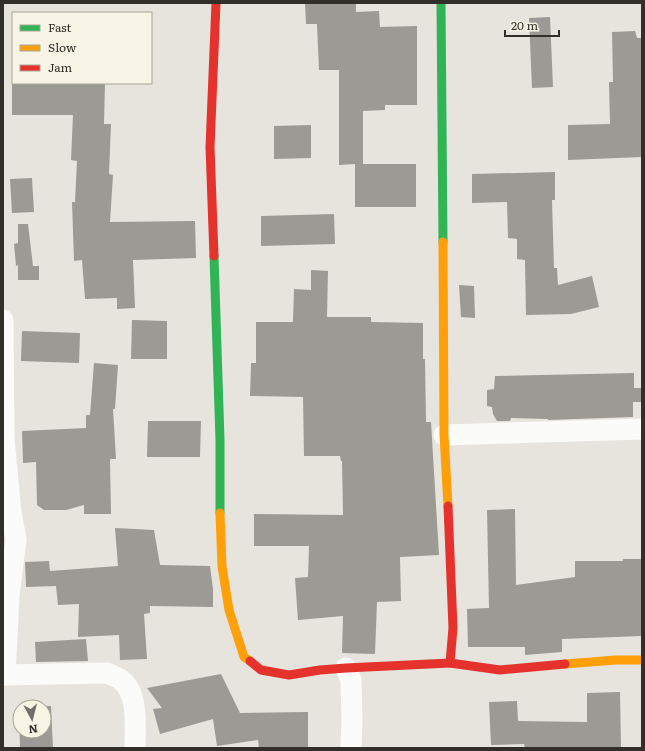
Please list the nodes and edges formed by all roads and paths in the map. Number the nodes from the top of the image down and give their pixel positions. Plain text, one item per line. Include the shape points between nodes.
1 (216, 3) edge
2 (441, 3) edge
3 (3, 320) edge
4 (642, 429) edge
5 (444, 435) junction
6 (3, 438) edge
7 (642, 660) edge
8 (450, 663) junction
9 (346, 668) junction
10 (4, 675) edge
11 (135, 748) edge
12 (351, 748) edge

1 - 9 street via 210,147 220,440 221,551 230,610 244,657 261,670 289,675
2 - 5 street
3 - 6 street
4 - 5 street
5 - 8 street via 451,550 453,628
6 - 10 street via 16,539
7 - 8 street via 500,670
8 - 9 street
9 - 12 street via 351,680
10 - 11 street via 107,673 122,680 132,694 135,710

